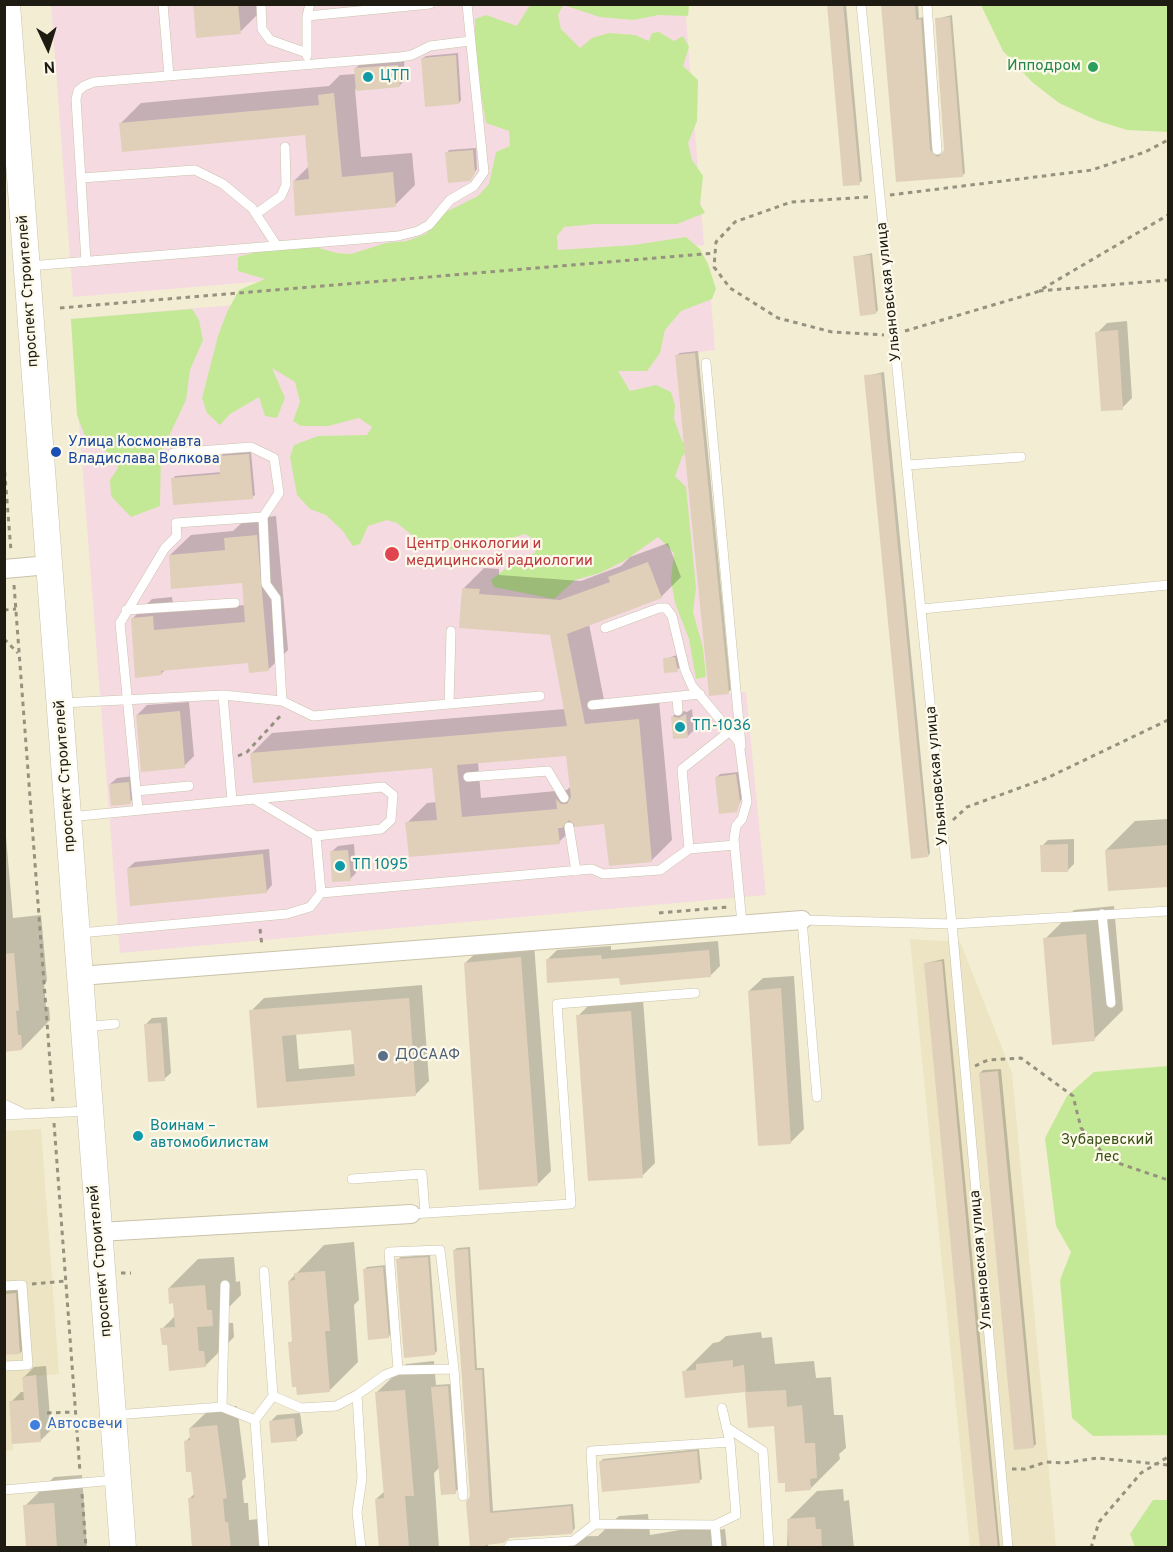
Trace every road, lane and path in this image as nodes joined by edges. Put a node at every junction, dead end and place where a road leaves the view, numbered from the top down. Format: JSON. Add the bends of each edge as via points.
{"nodes":[{"id":1,"x":7,"y":4,"type":"edge"},
{"id":2,"x":163,"y":4,"type":"edge"},
{"id":3,"x":261,"y":4,"type":"edge"},
{"id":4,"x":310,"y":4,"type":"edge"},
{"id":5,"x":430,"y":4,"type":"edge"},
{"id":6,"x":467,"y":4,"type":"edge"},
{"id":7,"x":861,"y":4,"type":"edge"},
{"id":8,"x":927,"y":4,"type":"edge"},
{"id":9,"x":307,"y":16,"type":"junction"},
{"id":10,"x":470,"y":41,"type":"junction"},
{"id":11,"x":307,"y":53,"type":"junction"},
{"id":12,"x":308,"y":65,"type":"junction"},
{"id":13,"x":169,"y":76,"type":"junction"},
{"id":14,"x":1168,"y":140,"type":"edge"},
{"id":15,"x":285,"y":147,"type":"dead end"},
{"id":16,"x":937,"y":150,"type":"dead end"},
{"id":17,"x":81,"y":178,"type":"junction"},
{"id":18,"x":881,"y":196,"type":"junction"},
{"id":19,"x":256,"y":214,"type":"junction"},
{"id":20,"x":1168,"y":215,"type":"edge"},
{"id":21,"x":278,"y":246,"type":"junction"},
{"id":22,"x":715,"y":253,"type":"junction"},
{"id":23,"x":86,"y":262,"type":"junction"},
{"id":24,"x":27,"y":266,"type":"junction"},
{"id":25,"x":1168,"y":280,"type":"edge"},
{"id":26,"x":1037,"y":292,"type":"junction"},
{"id":27,"x":60,"y":308,"type":"dead end"},
{"id":28,"x":895,"y":334,"type":"junction"},
{"id":29,"x":706,"y":363,"type":"dead end"},
{"id":30,"x":173,"y":453,"type":"dead end"},
{"id":31,"x":1021,"y":457,"type":"dead end"},
{"id":32,"x":4,"y":463,"type":"edge"},
{"id":33,"x":908,"y":465,"type":"junction"},
{"id":34,"x":263,"y":517,"type":"junction"},
{"id":35,"x":7,"y":524,"type":"edge"},
{"id":36,"x":49,"y":565,"type":"junction"},
{"id":37,"x":8,"y":568,"type":"edge"},
{"id":38,"x":1168,"y":585,"type":"edge"},
{"id":39,"x":235,"y":603,"type":"dead end"},
{"id":40,"x":16,"y":609,"type":"junction"},
{"id":41,"x":922,"y":609,"type":"junction"},
{"id":42,"x":4,"y":610,"type":"edge"},
{"id":43,"x":126,"y":610,"type":"junction"},
{"id":44,"x":605,"y":628,"type":"dead end"},
{"id":45,"x":451,"y":631,"type":"dead end"},
{"id":46,"x":4,"y":639,"type":"edge"},
{"id":47,"x":19,"y":654,"type":"junction"},
{"id":48,"x":700,"y":694,"type":"junction"},
{"id":49,"x":223,"y":695,"type":"junction"},
{"id":50,"x":540,"y":696,"type":"dead end"},
{"id":51,"x":677,"y":697,"type":"junction"},
{"id":52,"x":127,"y":698,"type":"junction"},
{"id":53,"x":60,"y":703,"type":"junction"},
{"id":54,"x":286,"y":703,"type":"junction"},
{"id":55,"x":449,"y":704,"type":"junction"},
{"id":56,"x":592,"y":705,"type":"dead end"},
{"id":57,"x":678,"y":711,"type":"dead end"},
{"id":58,"x":1168,"y":720,"type":"edge"},
{"id":59,"x":730,"y":731,"type":"junction"},
{"id":60,"x":742,"y":749,"type":"junction"},
{"id":61,"x":229,"y":760,"type":"junction"},
{"id":62,"x":468,"y":777,"type":"dead end"},
{"id":63,"x":189,"y":786,"type":"dead end"},
{"id":64,"x":136,"y":791,"type":"junction"},
{"id":65,"x":564,"y":798,"type":"dead end"},
{"id":66,"x":254,"y":799,"type":"junction"},
{"id":67,"x":232,"y":801,"type":"junction"},
{"id":68,"x":138,"y":810,"type":"junction"},
{"id":69,"x":69,"y":817,"type":"junction"},
{"id":70,"x":569,"y":827,"type":"dead end"},
{"id":71,"x":943,"y":829,"type":"junction"},
{"id":72,"x":316,"y":836,"type":"junction"},
{"id":73,"x":735,"y":845,"type":"junction"},
{"id":74,"x":690,"y":849,"type":"junction"},
{"id":75,"x":576,"y":871,"type":"junction"},
{"id":76,"x":321,"y":892,"type":"junction"},
{"id":77,"x":1168,"y":911,"type":"edge"},
{"id":78,"x":1102,"y":914,"type":"junction"},
{"id":79,"x":802,"y":920,"type":"junction"},
{"id":80,"x":742,"y":924,"type":"junction"},
{"id":81,"x":952,"y":924,"type":"junction"},
{"id":82,"x":77,"y":933,"type":"junction"},
{"id":83,"x":80,"y":976,"type":"junction"},
{"id":84,"x":695,"y":993,"type":"dead end"},
{"id":85,"x":1111,"y":1002,"type":"dead end"},
{"id":86,"x":115,"y":1024,"type":"dead end"},
{"id":87,"x":84,"y":1027,"type":"junction"},
{"id":88,"x":966,"y":1071,"type":"junction"},
{"id":89,"x":817,"y":1096,"type":"dead end"},
{"id":90,"x":4,"y":1104,"type":"edge"},
{"id":91,"x":89,"y":1111,"type":"junction"},
{"id":92,"x":53,"y":1112,"type":"junction"},
{"id":93,"x":23,"y":1113,"type":"junction"},
{"id":94,"x":4,"y":1114,"type":"edge"},
{"id":95,"x":352,"y":1179,"type":"dead end"},
{"id":96,"x":1168,"y":1180,"type":"edge"},
{"id":97,"x":418,"y":1213,"type":"junction"},
{"id":98,"x":99,"y":1232,"type":"junction"},
{"id":99,"x":264,"y":1271,"type":"dead end"},
{"id":100,"x":66,"y":1281,"type":"junction"},
{"id":101,"x":22,"y":1285,"type":"junction"},
{"id":102,"x":225,"y":1285,"type":"dead end"},
{"id":103,"x":4,"y":1286,"type":"edge"},
{"id":104,"x":4,"y":1366,"type":"edge"},
{"id":105,"x":454,"y":1369,"type":"junction"},
{"id":106,"x":398,"y":1370,"type":"junction"},
{"id":107,"x":357,"y":1395,"type":"junction"},
{"id":108,"x":273,"y":1396,"type":"junction"},
{"id":109,"x":222,"y":1407,"type":"junction"},
{"id":110,"x":722,"y":1408,"type":"dead end"},
{"id":111,"x":75,"y":1412,"type":"junction"},
{"id":112,"x":47,"y":1413,"type":"dead end"},
{"id":113,"x":114,"y":1415,"type":"junction"},
{"id":114,"x":255,"y":1419,"type":"junction"},
{"id":115,"x":726,"y":1427,"type":"junction"},
{"id":116,"x":730,"y":1442,"type":"junction"},
{"id":117,"x":1168,"y":1456,"type":"edge"},
{"id":118,"x":1156,"y":1464,"type":"junction"},
{"id":119,"x":1168,"y":1465,"type":"edge"},
{"id":120,"x":1001,"y":1469,"type":"junction"},
{"id":121,"x":117,"y":1480,"type":"junction"},
{"id":122,"x":81,"y":1483,"type":"junction"},
{"id":123,"x":4,"y":1490,"type":"edge"},
{"id":124,"x":463,"y":1496,"type":"dead end"},
{"id":125,"x":595,"y":1524,"type":"junction"},
{"id":126,"x":715,"y":1525,"type":"junction"},
{"id":127,"x":86,"y":1548,"type":"edge"},
{"id":128,"x":123,"y":1548,"type":"edge"},
{"id":129,"x":264,"y":1548,"type":"edge"},
{"id":130,"x":361,"y":1548,"type":"edge"},
{"id":131,"x":508,"y":1548,"type":"edge"},
{"id":132,"x":717,"y":1548,"type":"edge"},
{"id":133,"x":769,"y":1548,"type":"edge"},
{"id":134,"x":1008,"y":1548,"type":"edge"},
{"id":135,"x":1091,"y":1548,"type":"edge"}],
"edges":[{"from":1,"to":24,"type":"main road","name":"проспект Строителей"},
{"from":2,"to":13,"type":"lane"},
{"from":3,"to":11,"type":"lane","via":[[262,29],[270,40]]},
{"from":4,"to":9,"type":"lane"},
{"from":5,"to":9,"type":"lane"},
{"from":6,"to":10,"type":"lane"},
{"from":7,"to":18,"type":"lane","name":"Ульяновская улица"},
{"from":8,"to":16,"type":"lane"},
{"from":9,"to":11,"type":"lane"},
{"from":10,"to":12,"type":"lane","via":[[430,46],[400,57]]},
{"from":10,"to":21,"type":"lane","via":[[485,163],[479,181],[450,200],[429,225],[418,231]]},
{"from":11,"to":12,"type":"lane"},
{"from":12,"to":13,"type":"lane"},
{"from":13,"to":17,"type":"lane","via":[[94,82],[78,91]]},
{"from":14,"to":18,"type":"path","via":[[1092,170]]},
{"from":15,"to":19,"type":"lane","via":[[286,185],[281,195]]},
{"from":17,"to":19,"type":"lane","via":[[195,170],[223,184]]},
{"from":17,"to":23,"type":"lane"},
{"from":18,"to":22,"type":"path","via":[[791,202],[735,222],[716,242]]},
{"from":18,"to":28,"type":"lane","name":"Ульяновская улица"},
{"from":19,"to":21,"type":"lane"},
{"from":20,"to":26,"type":"path"},
{"from":21,"to":23,"type":"lane"},
{"from":22,"to":27,"type":"path"},
{"from":22,"to":28,"type":"path","via":[[714,267],[730,288],[778,318],[832,332]]},
{"from":23,"to":24,"type":"lane"},
{"from":24,"to":36,"type":"main road","name":"проспект Строителей"},
{"from":25,"to":26,"type":"path"},
{"from":26,"to":28,"type":"path"},
{"from":28,"to":33,"type":"lane","name":"Ульяновская улица"},
{"from":29,"to":60,"type":"lane"},
{"from":30,"to":34,"type":"lane","via":[[251,447],[274,458],[279,493]]},
{"from":31,"to":33,"type":"lane"},
{"from":32,"to":35,"type":"path"},
{"from":33,"to":41,"type":"lane","name":"Ульяновская улица"},
{"from":34,"to":43,"type":"lane","via":[[176,523],[177,536],[165,548]]},
{"from":34,"to":54,"type":"lane","via":[[266,585],[276,598]]},
{"from":35,"to":37,"type":"path"},
{"from":36,"to":37,"type":"street"},
{"from":36,"to":53,"type":"main road","name":"проспект Строителей"},
{"from":37,"to":40,"type":"path"},
{"from":38,"to":41,"type":"lane"},
{"from":39,"to":43,"type":"lane"},
{"from":40,"to":42,"type":"path"},
{"from":40,"to":47,"type":"path"},
{"from":41,"to":71,"type":"lane","name":"Ульяновская улица"},
{"from":43,"to":52,"type":"lane","via":[[120,623]]},
{"from":44,"to":48,"type":"lane","via":[[666,608],[672,616],[685,670]]},
{"from":45,"to":55,"type":"lane"},
{"from":46,"to":47,"type":"path"},
{"from":47,"to":92,"type":"path"},
{"from":48,"to":51,"type":"lane"},
{"from":48,"to":59,"type":"lane"},
{"from":49,"to":52,"type":"lane"},
{"from":49,"to":54,"type":"lane"},
{"from":49,"to":61,"type":"lane"},
{"from":50,"to":55,"type":"lane"},
{"from":51,"to":56,"type":"lane"},
{"from":51,"to":57,"type":"lane"},
{"from":52,"to":53,"type":"lane"},
{"from":52,"to":64,"type":"lane"},
{"from":53,"to":69,"type":"main road","name":"проспект Строителей"},
{"from":54,"to":55,"type":"lane","via":[[313,716]]},
{"from":54,"to":61,"type":"path","via":[[247,752]]},
{"from":58,"to":71,"type":"path","via":[[1047,778],[967,807]]},
{"from":59,"to":60,"type":"lane"},
{"from":59,"to":74,"type":"lane","via":[[682,769]]},
{"from":60,"to":73,"type":"lane","via":[[747,802],[736,826]]},
{"from":61,"to":67,"type":"lane"},
{"from":62,"to":65,"type":"lane","via":[[548,771]]},
{"from":63,"to":64,"type":"lane"},
{"from":64,"to":68,"type":"lane"},
{"from":66,"to":67,"type":"lane"},
{"from":66,"to":72,"type":"lane"},
{"from":66,"to":72,"type":"lane","via":[[383,787],[393,795],[391,820],[381,829]]},
{"from":67,"to":68,"type":"lane"},
{"from":68,"to":69,"type":"lane"},
{"from":69,"to":82,"type":"main road","name":"проспект Строителей"},
{"from":70,"to":75,"type":"lane"},
{"from":71,"to":81,"type":"lane","name":"Ульяновская улица"},
{"from":72,"to":76,"type":"lane"},
{"from":73,"to":74,"type":"lane"},
{"from":73,"to":80,"type":"lane"},
{"from":74,"to":75,"type":"lane","via":[[660,870],[603,874],[592,869]]},
{"from":75,"to":76,"type":"lane"},
{"from":76,"to":82,"type":"lane","via":[[310,907],[287,914]]},
{"from":77,"to":78,"type":"lane"},
{"from":78,"to":81,"type":"lane"},
{"from":78,"to":85,"type":"lane"},
{"from":79,"to":80,"type":"street"},
{"from":79,"to":81,"type":"lane"},
{"from":79,"to":89,"type":"lane"},
{"from":80,"to":83,"type":"street"},
{"from":81,"to":88,"type":"lane","name":"Ульяновская улица"},
{"from":82,"to":83,"type":"main road","name":"проспект Строителей"},
{"from":83,"to":87,"type":"main road","name":"проспект Строителей"},
{"from":84,"to":97,"type":"lane","via":[[557,1004],[571,1204]]},
{"from":86,"to":87,"type":"lane"},
{"from":87,"to":91,"type":"main road","name":"проспект Строителей"},
{"from":88,"to":96,"type":"path","via":[[988,1060],[1021,1058],[1073,1096],[1081,1128],[1109,1160]]},
{"from":88,"to":120,"type":"lane","name":"Ульяновская улица"},
{"from":90,"to":93,"type":"lane"},
{"from":91,"to":92,"type":"lane"},
{"from":91,"to":98,"type":"main road","name":"проспект Строителей"},
{"from":92,"to":93,"type":"lane"},
{"from":92,"to":100,"type":"path"},
{"from":93,"to":94,"type":"lane"},
{"from":95,"to":97,"type":"lane","via":[[423,1174]]},
{"from":97,"to":98,"type":"street"},
{"from":98,"to":113,"type":"main road","name":"проспект Строителей"},
{"from":99,"to":108,"type":"lane"},
{"from":100,"to":101,"type":"path"},
{"from":100,"to":111,"type":"path"},
{"from":101,"to":103,"type":"lane"},
{"from":101,"to":104,"type":"lane","via":[[28,1365]]},
{"from":102,"to":109,"type":"lane"},
{"from":105,"to":106,"type":"lane"},
{"from":105,"to":106,"type":"lane","via":[[440,1250],[389,1252]]},
{"from":105,"to":124,"type":"lane"},
{"from":106,"to":107,"type":"lane"},
{"from":107,"to":108,"type":"lane","via":[[336,1406],[301,1408]]},
{"from":107,"to":130,"type":"lane","via":[[362,1478],[357,1512]]},
{"from":108,"to":114,"type":"lane"},
{"from":109,"to":113,"type":"lane"},
{"from":109,"to":114,"type":"lane"},
{"from":110,"to":115,"type":"lane"},
{"from":111,"to":112,"type":"path"},
{"from":111,"to":122,"type":"path"},
{"from":113,"to":121,"type":"main road","name":"проспект Строителей"},
{"from":114,"to":129,"type":"lane"},
{"from":115,"to":116,"type":"lane"},
{"from":115,"to":133,"type":"lane","via":[[762,1451]]},
{"from":116,"to":125,"type":"lane","via":[[591,1451]]},
{"from":116,"to":126,"type":"lane","via":[[736,1515]]},
{"from":117,"to":118,"type":"path"},
{"from":118,"to":119,"type":"path"},
{"from":118,"to":120,"type":"path","via":[[1097,1458]]},
{"from":118,"to":135,"type":"path","via":[[1141,1473],[1099,1522]]},
{"from":120,"to":134,"type":"lane","name":"Ульяновская улица"},
{"from":121,"to":122,"type":"lane"},
{"from":121,"to":128,"type":"main road","name":"проспект Строителей"},
{"from":122,"to":123,"type":"lane"},
{"from":122,"to":127,"type":"path"},
{"from":125,"to":126,"type":"lane"},
{"from":125,"to":131,"type":"lane","via":[[573,1541]]},
{"from":126,"to":132,"type":"lane"}]}
